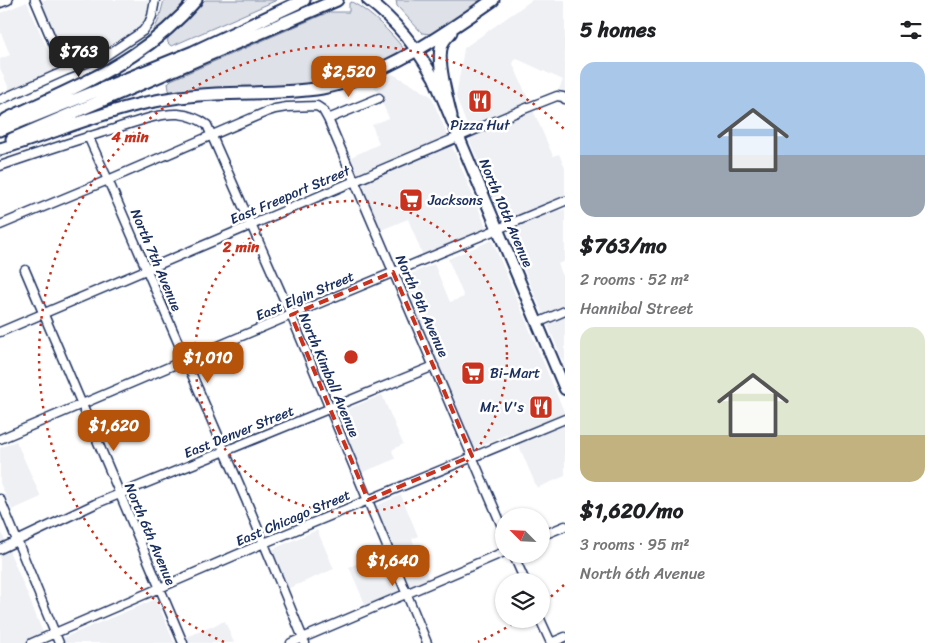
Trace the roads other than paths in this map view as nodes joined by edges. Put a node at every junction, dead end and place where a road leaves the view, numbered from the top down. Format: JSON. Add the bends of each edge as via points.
{"nodes":[{"id":1,"x":8,"y":0,"type":"edge"},
{"id":2,"x":34,"y":0,"type":"edge"},
{"id":3,"x":154,"y":0,"type":"edge"},
{"id":4,"x":196,"y":0,"type":"edge"},
{"id":5,"x":304,"y":0,"type":"edge"},
{"id":6,"x":336,"y":0,"type":"edge"},
{"id":7,"x":368,"y":0,"type":"edge"},
{"id":8,"x":493,"y":0,"type":"edge"},
{"id":9,"x":0,"y":3,"type":"edge"},
{"id":10,"x":460,"y":23,"type":"junction"},
{"id":11,"x":417,"y":50,"type":"junction"},
{"id":12,"x":65,"y":71,"type":"junction"},
{"id":13,"x":379,"y":98,"type":"dead end"},
{"id":14,"x":564,"y":98,"type":"edge"},
{"id":15,"x":0,"y":100,"type":"edge"},
{"id":16,"x":450,"y":116,"type":"junction"},
{"id":17,"x":328,"y":119,"type":"junction"},
{"id":18,"x":0,"y":124,"type":"edge"},
{"id":19,"x":0,"y":130,"type":"edge"},
{"id":20,"x":88,"y":136,"type":"junction"},
{"id":21,"x":212,"y":136,"type":"junction"},
{"id":22,"x":459,"y":137,"type":"junction"},
{"id":23,"x":0,"y":144,"type":"edge"},
{"id":24,"x":0,"y":149,"type":"edge"},
{"id":25,"x":0,"y":166,"type":"edge"},
{"id":26,"x":108,"y":180,"type":"junction"},
{"id":27,"x":354,"y":182,"type":"junction"},
{"id":28,"x":565,"y":201,"type":"edge"},
{"id":29,"x":0,"y":225,"type":"edge"},
{"id":30,"x":251,"y":226,"type":"junction"},
{"id":31,"x":498,"y":229,"type":"junction"},
{"id":32,"x":25,"y":270,"type":"dead end"},
{"id":33,"x":146,"y":270,"type":"junction"},
{"id":34,"x":393,"y":272,"type":"junction"},
{"id":35,"x":565,"y":311,"type":"edge"},
{"id":36,"x":43,"y":314,"type":"junction"},
{"id":37,"x":291,"y":315,"type":"junction"},
{"id":38,"x":537,"y":323,"type":"junction"},
{"id":39,"x":0,"y":332,"type":"edge"},
{"id":40,"x":186,"y":360,"type":"junction"},
{"id":41,"x":434,"y":366,"type":"junction"},
{"id":42,"x":565,"y":389,"type":"edge"},
{"id":43,"x":81,"y":404,"type":"junction"},
{"id":44,"x":330,"y":409,"type":"junction"},
{"id":45,"x":565,"y":419,"type":"edge"},
{"id":46,"x":0,"y":439,"type":"edge"},
{"id":47,"x":224,"y":451,"type":"junction"},
{"id":48,"x":472,"y":456,"type":"junction"},
{"id":49,"x":120,"y":494,"type":"junction"},
{"id":50,"x":0,"y":499,"type":"edge"},
{"id":51,"x":368,"y":500,"type":"junction"},
{"id":52,"x":495,"y":510,"type":"edge"},
{"id":53,"x":565,"y":526,"type":"edge"},
{"id":54,"x":550,"y":532,"type":"edge"},
{"id":55,"x":17,"y":540,"type":"junction"},
{"id":56,"x":264,"y":543,"type":"junction"},
{"id":57,"x":0,"y":548,"type":"edge"},
{"id":58,"x":495,"y":556,"type":"edge"},
{"id":59,"x":159,"y":588,"type":"junction"},
{"id":60,"x":407,"y":594,"type":"junction"},
{"id":61,"x":544,"y":628,"type":"edge"},
{"id":62,"x":55,"y":632,"type":"junction"},
{"id":63,"x":565,"y":637,"type":"edge"},
{"id":64,"x":304,"y":640,"type":"edge"},
{"id":65,"x":32,"y":643,"type":"edge"},
{"id":66,"x":59,"y":643,"type":"edge"},
{"id":67,"x":183,"y":643,"type":"edge"},
{"id":68,"x":290,"y":643,"type":"edge"},
{"id":69,"x":427,"y":643,"type":"edge"},
{"id":70,"x":551,"y":643,"type":"edge"}],
"edges":[{"from":1,"to":9,"type":"street"},
{"from":2,"to":12,"type":"street"},
{"from":3,"to":12,"type":"street","via":[[152,16],[143,31],[107,55]]},
{"from":4,"to":18,"type":"highway","via":[[158,37],[127,59]]},
{"from":5,"to":19,"type":"highway","via":[[192,52]]},
{"from":6,"to":23,"type":"highway"},
{"from":7,"to":11,"type":"main road","name":"North 10th Avenue"},
{"from":8,"to":10,"type":"highway"},
{"from":10,"to":11,"type":"highway"},
{"from":10,"to":16,"type":"highway","via":[[444,41],[440,52]]},
{"from":11,"to":16,"type":"main road","name":"North 10th Avenue","via":[[434,78]]},
{"from":11,"to":24,"type":"highway","via":[[374,72],[322,88],[187,96],[144,103]]},
{"from":12,"to":15,"type":"street"},
{"from":13,"to":17,"type":"street"},
{"from":14,"to":22,"type":"street","name":"East Freeport Street","via":[[557,96]]},
{"from":16,"to":22,"type":"main road","name":"North 10th Avenue"},
{"from":17,"to":21,"type":"street","via":[[317,106],[286,107],[266,112]]},
{"from":17,"to":27,"type":"street","name":"North 9th Avenue"},
{"from":20,"to":21,"type":"street","name":"North Kimball Avenue","via":[[177,114],[202,121]]},
{"from":20,"to":25,"type":"street"},
{"from":20,"to":26,"type":"street","name":"North 7th Avenue"},
{"from":21,"to":26,"type":"street"},
{"from":21,"to":30,"type":"street","name":"North Kimball Avenue"},
{"from":22,"to":27,"type":"street","name":"East Freeport Street"},
{"from":22,"to":31,"type":"main road","name":"North 10th Avenue"},
{"from":26,"to":29,"type":"street"},
{"from":26,"to":33,"type":"street","name":"North 7th Avenue"},
{"from":27,"to":30,"type":"street","name":"East Freeport Street"},
{"from":27,"to":34,"type":"street","name":"North 9th Avenue"},
{"from":28,"to":31,"type":"street","name":"East Elgin Street"},
{"from":30,"to":33,"type":"street","name":"East Freeport Street"},
{"from":30,"to":37,"type":"street","name":"North Kimball Avenue"},
{"from":31,"to":34,"type":"street","name":"East Elgin Street"},
{"from":31,"to":38,"type":"main road","name":"North 10th Avenue"},
{"from":32,"to":36,"type":"street","name":"North 6th Avenue"},
{"from":33,"to":36,"type":"street","name":"East Freeport Street"},
{"from":33,"to":40,"type":"street","name":"North 7th Avenue"},
{"from":34,"to":37,"type":"street","name":"East Elgin Street"},
{"from":34,"to":41,"type":"street","name":"North 9th Avenue"},
{"from":35,"to":38,"type":"street"},
{"from":36,"to":39,"type":"street","name":"East Freeport Street"},
{"from":36,"to":43,"type":"street","name":"North 6th Avenue"},
{"from":37,"to":40,"type":"street","name":"East Elgin Street"},
{"from":37,"to":44,"type":"street","name":"North Kimball Avenue"},
{"from":38,"to":42,"type":"main road","name":"North 10th Avenue"},
{"from":40,"to":43,"type":"street","name":"East Elgin Street"},
{"from":40,"to":47,"type":"street","name":"North 7th Avenue"},
{"from":41,"to":44,"type":"street","name":"East Denver Street"},
{"from":41,"to":48,"type":"street","name":"North 9th Avenue"},
{"from":43,"to":46,"type":"street","name":"East Elgin Street"},
{"from":43,"to":49,"type":"street","name":"North 6th Avenue"},
{"from":44,"to":47,"type":"street","name":"East Denver Street"},
{"from":44,"to":51,"type":"street","name":"North Kimball Avenue"},
{"from":45,"to":48,"type":"street","name":"East Chicago Street"},
{"from":47,"to":49,"type":"street","name":"East Denver Street"},
{"from":47,"to":56,"type":"street","name":"North 7th Avenue"},
{"from":48,"to":51,"type":"street","name":"East Chicago Street"},
{"from":48,"to":52,"type":"street","name":"North 9th Avenue"},
{"from":49,"to":55,"type":"street","name":"East Denver Street"},
{"from":49,"to":59,"type":"street","name":"North 6th Avenue"},
{"from":50,"to":55,"type":"street"},
{"from":51,"to":56,"type":"street","name":"East Chicago Street"},
{"from":51,"to":60,"type":"street","name":"North Kimball Avenue"},
{"from":53,"to":54,"type":"street"},
{"from":55,"to":57,"type":"street","name":"East Denver Street"},
{"from":55,"to":62,"type":"street"},
{"from":56,"to":59,"type":"street","name":"East Chicago Street"},
{"from":56,"to":64,"type":"street","name":"North 7th Avenue"},
{"from":58,"to":60,"type":"street"},
{"from":59,"to":62,"type":"street","name":"East Chicago Street"},
{"from":59,"to":67,"type":"street","name":"North 6th Avenue"},
{"from":60,"to":64,"type":"street"},
{"from":60,"to":69,"type":"street","name":"North Kimball Avenue"},
{"from":61,"to":70,"type":"street"},
{"from":62,"to":65,"type":"street","name":"East Chicago Street"},
{"from":62,"to":66,"type":"street"},
{"from":63,"to":70,"type":"street"},
{"from":64,"to":68,"type":"street"}]}
